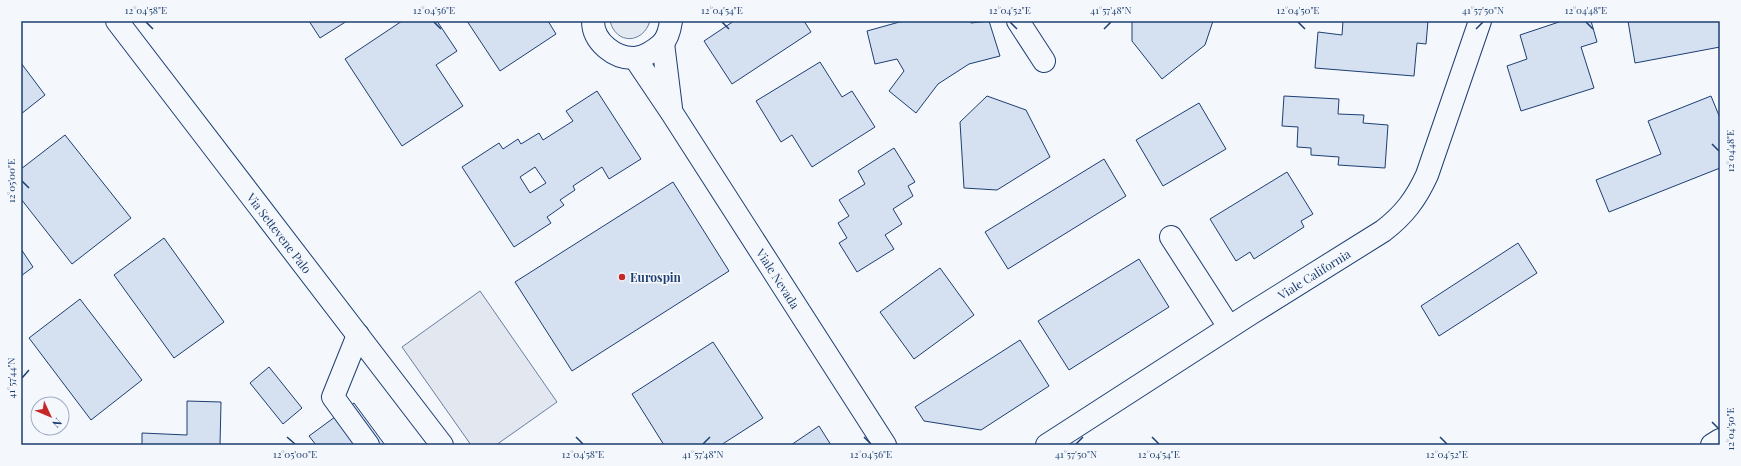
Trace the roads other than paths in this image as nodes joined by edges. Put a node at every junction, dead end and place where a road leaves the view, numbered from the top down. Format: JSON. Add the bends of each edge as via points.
{"nodes":[{"id":1,"x":117,"y":21,"type":"edge"},
{"id":2,"x":593,"y":21,"type":"edge"},
{"id":3,"x":671,"y":21,"type":"edge"},
{"id":4,"x":1018,"y":21,"type":"edge"},
{"id":5,"x":1480,"y":21,"type":"edge"},
{"id":6,"x":663,"y":43,"type":"junction"},
{"id":7,"x":635,"y":58,"type":"junction"},
{"id":8,"x":1044,"y":62,"type":"dead end"},
{"id":9,"x":672,"y":113,"type":"junction"},
{"id":10,"x":1171,"y":237,"type":"dead end"},
{"id":11,"x":1229,"y":328,"type":"junction"},
{"id":12,"x":358,"y":335,"type":"junction"},
{"id":13,"x":1720,"y":440,"type":"edge"},
{"id":14,"x":368,"y":445,"type":"edge"},
{"id":15,"x":442,"y":445,"type":"edge"},
{"id":16,"x":885,"y":445,"type":"edge"},
{"id":17,"x":1047,"y":445,"type":"edge"},
{"id":18,"x":1712,"y":445,"type":"edge"}],
"edges":[{"from":1,"to":12,"type":"street","name":"Via Settevene Palo"},
{"from":2,"to":7,"type":"street","via":[[597,37],[606,48],[617,55]]},
{"from":3,"to":6,"type":"street"},
{"from":4,"to":8,"type":"street"},
{"from":5,"to":11,"type":"street","name":"Viale California","via":[[1427,175],[1408,210],[1383,231]]},
{"from":6,"to":7,"type":"street","via":[[648,54]]},
{"from":6,"to":9,"type":"street","name":"Viale Nevada"},
{"from":7,"to":9,"type":"street","name":"Viale Nevada"},
{"from":9,"to":16,"type":"street","name":"Viale Nevada"},
{"from":10,"to":11,"type":"street"},
{"from":11,"to":17,"type":"street","name":"Viale California"},
{"from":12,"to":14,"type":"street","via":[[333,397]]},
{"from":12,"to":15,"type":"street","name":"Via Settevene Palo"},
{"from":13,"to":18,"type":"street"}]}
